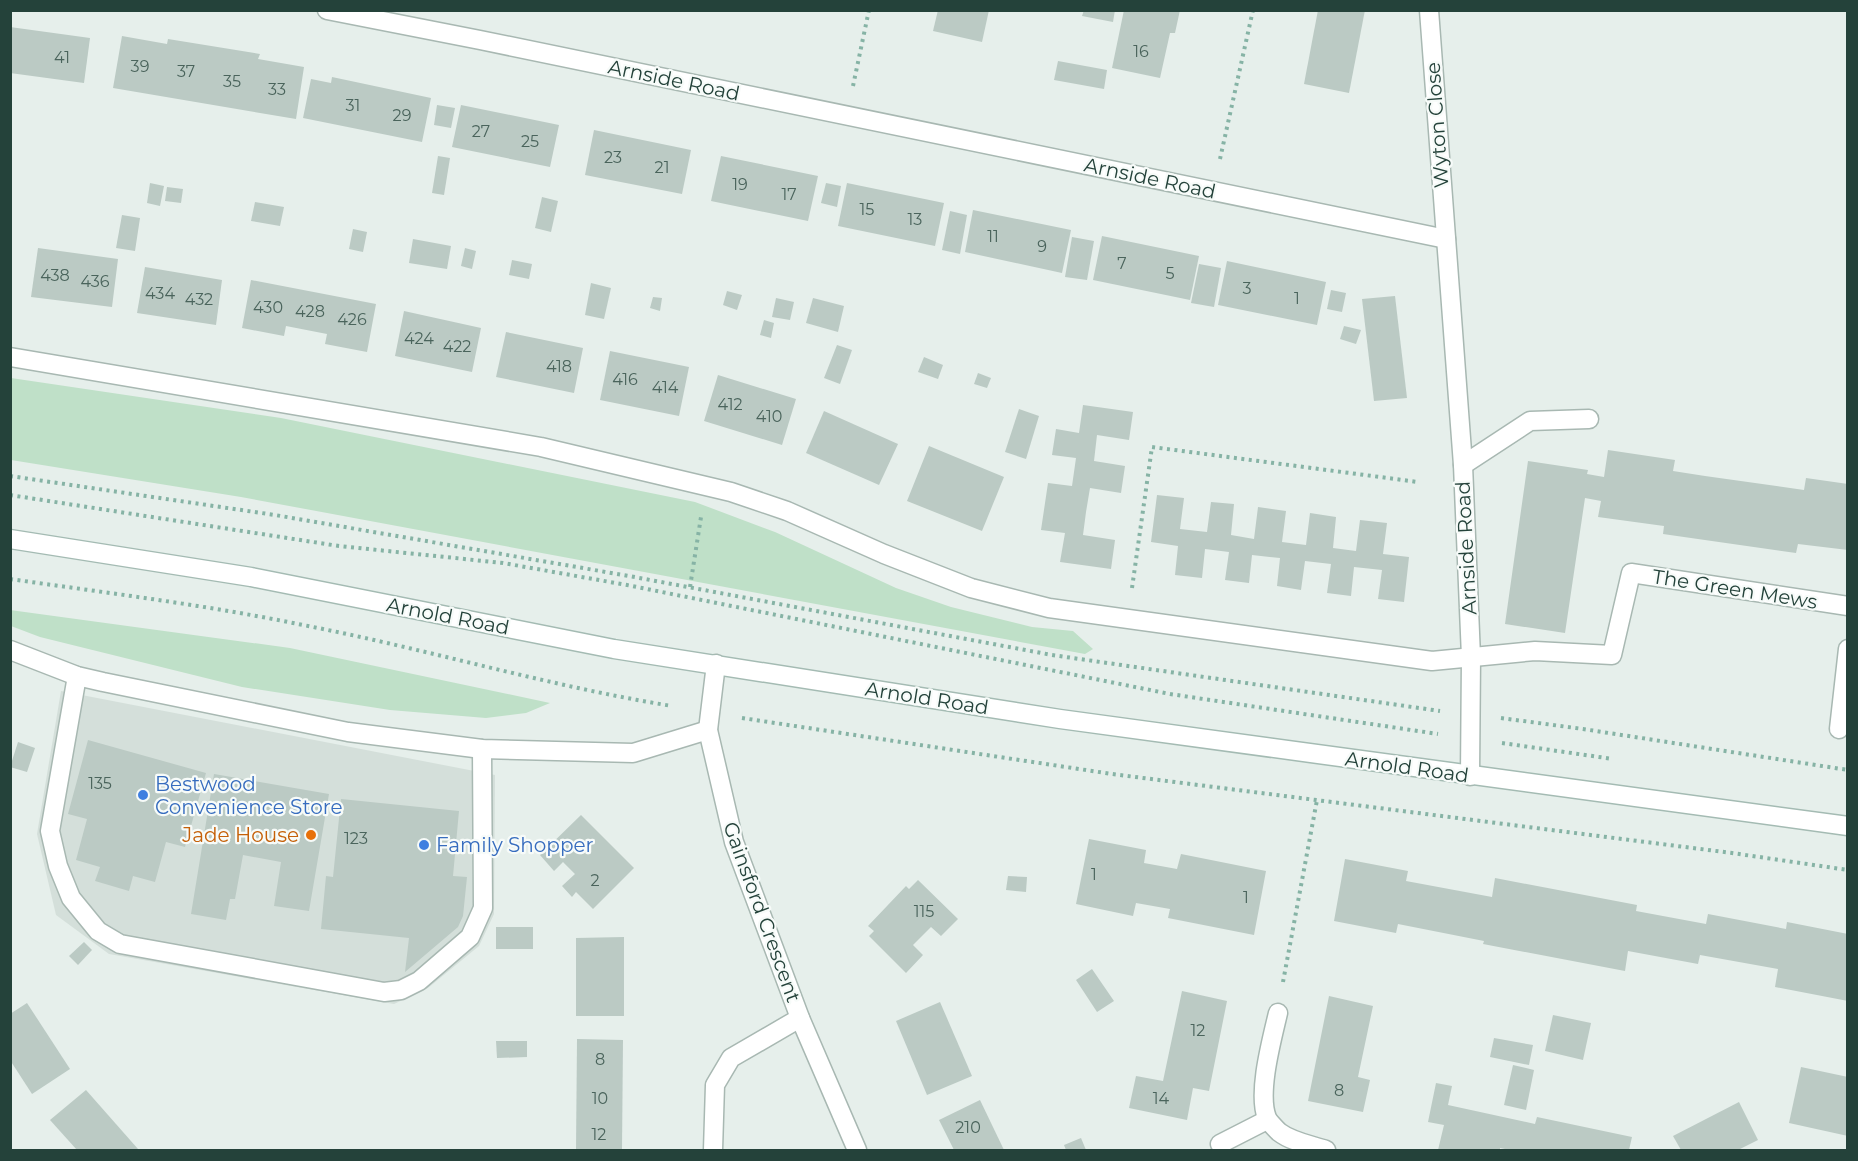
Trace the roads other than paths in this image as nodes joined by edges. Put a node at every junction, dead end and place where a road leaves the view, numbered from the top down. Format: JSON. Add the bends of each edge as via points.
{"nodes":[{"id":1,"x":327,"y":10,"type":"edge"},
{"id":2,"x":1429,"y":10,"type":"edge"},
{"id":3,"x":1446,"y":239,"type":"junction"},
{"id":4,"x":10,"y":357,"type":"edge"},
{"id":5,"x":1589,"y":419,"type":"dead end"},
{"id":6,"x":1463,"y":465,"type":"junction"},
{"id":7,"x":10,"y":538,"type":"edge"},
{"id":8,"x":1848,"y":606,"type":"edge"},
{"id":9,"x":1848,"y":649,"type":"edge"},
{"id":10,"x":10,"y":650,"type":"edge"},
{"id":11,"x":1471,"y":657,"type":"junction"},
{"id":12,"x":716,"y":664,"type":"junction"},
{"id":13,"x":77,"y":676,"type":"junction"},
{"id":14,"x":709,"y":721,"type":"junction"},
{"id":15,"x":1839,"y":729,"type":"dead end"},
{"id":16,"x":482,"y":749,"type":"junction"},
{"id":17,"x":1470,"y":776,"type":"junction"},
{"id":18,"x":1848,"y":826,"type":"edge"},
{"id":19,"x":1278,"y":1013,"type":"road end"},
{"id":20,"x":800,"y":1018,"type":"junction"},
{"id":21,"x":1267,"y":1120,"type":"junction"},
{"id":22,"x":1220,"y":1144,"type":"dead end"},
{"id":23,"x":713,"y":1150,"type":"edge"},
{"id":24,"x":857,"y":1150,"type":"edge"},
{"id":25,"x":1326,"y":1150,"type":"edge"}],
"edges":[{"from":1,"to":3,"type":"street","name":"Arnside Road"},
{"from":2,"to":3,"type":"street","name":"Wyton Close"},
{"from":3,"to":6,"type":"street","name":"Arnside Road"},
{"from":4,"to":11,"type":"street","via":[[541,447],[731,492],[971,588],[1049,608],[1431,661]]},
{"from":5,"to":6,"type":"street","via":[[1530,422]]},
{"from":6,"to":11,"type":"street","name":"Arnside Road"},
{"from":7,"to":12,"type":"street","name":"Arnold Road","via":[[251,577],[614,649]]},
{"from":8,"to":11,"type":"street","name":"The Green Mews","via":[[1631,573],[1612,655],[1535,651]]},
{"from":9,"to":15,"type":"street"},
{"from":10,"to":13,"type":"street"},
{"from":11,"to":17,"type":"street","name":"Arnside Road"},
{"from":12,"to":14,"type":"street","name":"Gainsford Crescent"},
{"from":12,"to":17,"type":"street","name":"Arnold Road","via":[[1060,719]]},
{"from":13,"to":16,"type":"street","via":[[348,732]]},
{"from":13,"to":16,"type":"street","via":[[50,831],[71,898],[98,931],[120,944],[242,967],[384,992],[401,990],[419,981],[470,937],[483,908]]},
{"from":14,"to":16,"type":"street","via":[[633,753]]},
{"from":14,"to":20,"type":"street","name":"Gainsford Crescent","via":[[734,842]]},
{"from":17,"to":18,"type":"street","name":"Arnold Road"},
{"from":19,"to":21,"type":"street","via":[[1263,1090]]},
{"from":20,"to":23,"type":"street","via":[[731,1058],[715,1085]]},
{"from":20,"to":24,"type":"street","name":"Gainsford Crescent"},
{"from":21,"to":22,"type":"street"},
{"from":21,"to":25,"type":"street","via":[[1294,1140]]}]}
